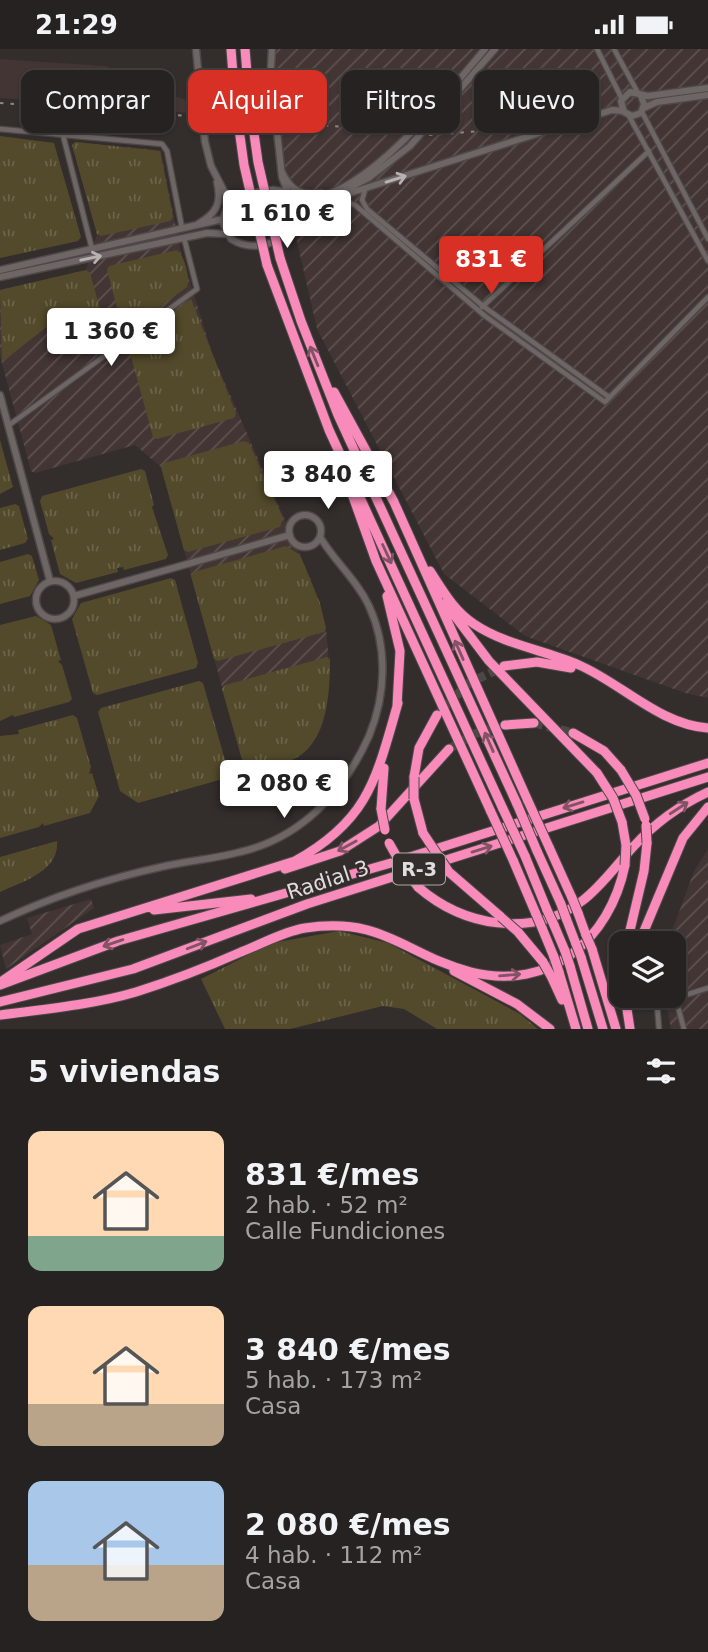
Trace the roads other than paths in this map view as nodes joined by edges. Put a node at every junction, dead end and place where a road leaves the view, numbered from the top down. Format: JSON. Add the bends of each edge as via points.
{"nodes":[{"id":1,"x":196,"y":49,"type":"edge"},
{"id":2,"x":231,"y":49,"type":"edge"},
{"id":3,"x":245,"y":49,"type":"edge"},
{"id":4,"x":272,"y":49,"type":"edge"},
{"id":5,"x":485,"y":49,"type":"edge"},
{"id":6,"x":495,"y":49,"type":"edge"},
{"id":7,"x":597,"y":49,"type":"edge"},
{"id":8,"x":614,"y":49,"type":"edge"},
{"id":9,"x":708,"y":88,"type":"edge"},
{"id":10,"x":639,"y":95,"type":"junction"},
{"id":11,"x":708,"y":95,"type":"edge"},
{"id":12,"x":622,"y":99,"type":"junction"},
{"id":13,"x":643,"y":110,"type":"junction"},
{"id":14,"x":626,"y":113,"type":"junction"},
{"id":15,"x":0,"y":129,"type":"edge"},
{"id":16,"x":63,"y":135,"type":"junction"},
{"id":17,"x":649,"y":151,"type":"junction"},
{"id":18,"x":653,"y":158,"type":"junction"},
{"id":19,"x":640,"y":163,"type":"junction"},
{"id":20,"x":281,"y":170,"type":"junction"},
{"id":21,"x":216,"y":177,"type":"junction"},
{"id":22,"x":365,"y":190,"type":"junction"},
{"id":23,"x":290,"y":195,"type":"junction"},
{"id":24,"x":333,"y":196,"type":"junction"},
{"id":25,"x":227,"y":207,"type":"junction"},
{"id":26,"x":223,"y":219,"type":"junction"},
{"id":27,"x":299,"y":219,"type":"junction"},
{"id":28,"x":192,"y":227,"type":"junction"},
{"id":29,"x":182,"y":229,"type":"junction"},
{"id":30,"x":226,"y":234,"type":"junction"},
{"id":31,"x":184,"y":238,"type":"junction"},
{"id":32,"x":708,"y":239,"type":"edge"},
{"id":33,"x":92,"y":249,"type":"junction"},
{"id":34,"x":708,"y":261,"type":"edge"},
{"id":35,"x":0,"y":270,"type":"edge"},
{"id":36,"x":0,"y":278,"type":"edge"},
{"id":37,"x":708,"y":297,"type":"edge"},
{"id":38,"x":481,"y":308,"type":"junction"},
{"id":39,"x":325,"y":380,"type":"junction"},
{"id":40,"x":0,"y":395,"type":"edge"},
{"id":41,"x":9,"y":425,"type":"junction"},
{"id":42,"x":341,"y":455,"type":"junction"},
{"id":43,"x":404,"y":523,"type":"junction"},
{"id":44,"x":290,"y":535,"type":"junction"},
{"id":45,"x":320,"y":537,"type":"junction"},
{"id":46,"x":315,"y":544,"type":"junction"},
{"id":47,"x":328,"y":550,"type":"junction"},
{"id":48,"x":376,"y":561,"type":"junction"},
{"id":49,"x":427,"y":568,"type":"junction"},
{"id":50,"x":50,"y":581,"type":"junction"},
{"id":51,"x":74,"y":596,"type":"junction"},
{"id":52,"x":504,"y":666,"type":"tunnel mouth"},
{"id":53,"x":609,"y":681,"type":"junction"},
{"id":54,"x":398,"y":703,"type":"junction"},
{"id":55,"x":437,"y":715,"type":"tunnel mouth"},
{"id":56,"x":534,"y":723,"type":"tunnel mouth"},
{"id":57,"x":505,"y":725,"type":"tunnel mouth"},
{"id":58,"x":708,"y":728,"type":"edge"},
{"id":59,"x":573,"y":733,"type":"tunnel mouth"},
{"id":60,"x":449,"y":749,"type":"tunnel mouth"},
{"id":61,"x":708,"y":763,"type":"edge"},
{"id":62,"x":708,"y":777,"type":"edge"},
{"id":63,"x":708,"y":792,"type":"edge"},
{"id":64,"x":708,"y":807,"type":"edge"},
{"id":65,"x":244,"y":879,"type":"junction"},
{"id":66,"x":277,"y":896,"type":"junction"},
{"id":67,"x":128,"y":913,"type":"junction"},
{"id":68,"x":0,"y":921,"type":"edge"},
{"id":69,"x":630,"y":931,"type":"edge"},
{"id":70,"x":644,"y":931,"type":"edge"},
{"id":71,"x":401,"y":940,"type":"junction"},
{"id":72,"x":555,"y":974,"type":"junction"},
{"id":73,"x":0,"y":984,"type":"edge"},
{"id":74,"x":708,"y":988,"type":"edge"},
{"id":75,"x":686,"y":993,"type":"edge"},
{"id":76,"x":0,"y":1002,"type":"edge"},
{"id":77,"x":629,"y":1008,"type":"edge"},
{"id":78,"x":657,"y":1008,"type":"edge"},
{"id":79,"x":678,"y":1008,"type":"edge"},
{"id":80,"x":0,"y":1015,"type":"edge"},
{"id":81,"x":550,"y":1029,"type":"edge"},
{"id":82,"x":574,"y":1029,"type":"edge"},
{"id":83,"x":588,"y":1029,"type":"edge"},
{"id":84,"x":603,"y":1029,"type":"edge"},
{"id":85,"x":616,"y":1029,"type":"edge"},
{"id":86,"x":631,"y":1029,"type":"edge"},
{"id":87,"x":659,"y":1029,"type":"edge"},
{"id":88,"x":684,"y":1029,"type":"edge"}],
"edges":[{"from":1,"to":21,"type":"street","bridge":true,"via":[[205,142]]},
{"from":2,"to":42,"type":"highway","bridge":true,"via":[[244,165],[267,265]]},
{"from":39,"to":3,"type":"highway","one_way":true,"bridge":true,"via":[[280,258],[258,162]]},
{"from":4,"to":20,"type":"street","bridge":true,"via":[[270,84]]},
{"from":5,"to":24,"type":"street","via":[[405,141]]},
{"from":6,"to":24,"type":"street","via":[[410,146],[363,182]]},
{"from":7,"to":12,"type":"street"},
{"from":8,"to":10,"type":"street"},
{"from":9,"to":10,"type":"street"},
{"from":10,"to":12,"type":"street","via":[[628,93]]},
{"from":10,"to":13,"type":"street"},
{"from":11,"to":13,"type":"street","via":[[657,102]]},
{"from":12,"to":14,"type":"street"},
{"from":13,"to":14,"type":"street","via":[[636,115]]},
{"from":13,"to":32,"type":"street"},
{"from":14,"to":17,"type":"street"},
{"from":22,"to":14,"type":"street","one_way":true,"via":[[612,110]]},
{"from":15,"to":16,"type":"street"},
{"from":16,"to":29,"type":"street","via":[[164,146]]},
{"from":16,"to":33,"type":"street"},
{"from":17,"to":18,"type":"street"},
{"from":17,"to":19,"type":"street"},
{"from":18,"to":19,"type":"street"},
{"from":18,"to":34,"type":"street"},
{"from":19,"to":38,"type":"street"},
{"from":20,"to":23,"type":"street"},
{"from":20,"to":24,"type":"street","via":[[296,191]]},
{"from":21,"to":25,"type":"street"},
{"from":21,"to":28,"type":"street","via":[[219,205],[208,219]]},
{"from":22,"to":24,"type":"street"},
{"from":22,"to":38,"type":"street","via":[[362,200],[367,209]]},
{"from":23,"to":24,"type":"street","via":[[310,200]]},
{"from":23,"to":25,"type":"street","via":[[273,190],[257,193]]},
{"from":23,"to":27,"type":"street"},
{"from":24,"to":27,"type":"street"},
{"from":24,"to":38,"type":"street","via":[[355,205]]},
{"from":25,"to":26,"type":"street"},
{"from":26,"to":28,"type":"street"},
{"from":26,"to":30,"type":"street"},
{"from":27,"to":30,"type":"street","via":[[289,234],[256,244],[237,243]]},
{"from":28,"to":29,"type":"street"},
{"from":29,"to":33,"type":"street"},
{"from":30,"to":31,"type":"street"},
{"from":36,"to":31,"type":"street","one_way":true},
{"from":31,"to":41,"type":"street","via":[[197,289]]},
{"from":33,"to":35,"type":"street"},
{"from":37,"to":38,"type":"street","via":[[607,399]]},
{"from":39,"to":43,"type":"highway","via":[[373,458]]},
{"from":84,"to":39,"type":"highway","one_way":true,"bridge":true,"via":[[561,904]]},
{"from":40,"to":41,"type":"street"},
{"from":41,"to":50,"type":"street"},
{"from":42,"to":48,"type":"highway","via":[[359,521]]},
{"from":42,"to":83,"type":"highway","one_way":true,"bridge":true,"via":[[525,856],[565,951]]},
{"from":43,"to":49,"type":"highway"},
{"from":85,"to":43,"type":"highway","one_way":true,"bridge":true,"via":[[572,898]]},
{"from":44,"to":45,"type":"street","via":[[293,520],[305,514],[319,521]]},
{"from":44,"to":46,"type":"street","via":[[302,547]]},
{"from":44,"to":51,"type":"street"},
{"from":45,"to":46,"type":"street"},
{"from":45,"to":47,"type":"street"},
{"from":46,"to":47,"type":"street"},
{"from":47,"to":68,"type":"street","via":[[350,574],[369,607],[381,644],[383,675],[374,724],[331,797],[299,826],[261,846],[101,882]]},
{"from":48,"to":54,"type":"highway","via":[[398,642]]},
{"from":48,"to":72,"type":"highway","bridge":true,"via":[[513,860],[554,957]]},
{"from":49,"to":53,"type":"highway","via":[[450,602],[474,625],[580,665]]},
{"from":71,"to":49,"type":"highway","one_way":true,"bridge":true,"via":[[472,972],[498,976],[536,972],[565,959],[599,929],[615,903],[625,865],[622,822],[597,773],[474,644]]},
{"from":50,"to":51,"type":"street","via":[[62,582]]},
{"from":50,"to":51,"type":"street","via":[[36,593],[36,606],[43,616],[55,620],[66,616]]},
{"from":52,"to":53,"type":"highway","via":[[556,663]]},
{"from":53,"to":58,"type":"highway","via":[[667,716]]},
{"from":54,"to":63,"type":"highway","one_way":true,"bridge":true,"via":[[381,783],[389,843],[418,887],[448,909],[481,922],[515,923],[551,916],[580,903],[656,824]]},
{"from":54,"to":65,"type":"highway","via":[[379,770],[351,820],[303,856]]},
{"from":55,"to":72,"type":"highway","bridge":true,"via":[[419,748],[414,777],[423,833],[449,872],[518,932]]},
{"from":56,"to":57,"type":"highway"},
{"from":59,"to":69,"type":"highway","bridge":true,"via":[[604,751],[621,770],[645,822],[644,871]]},
{"from":60,"to":65,"type":"highway","one_way":true,"via":[[365,837],[322,859]]},
{"from":61,"to":66,"type":"highway","name":"Radial 3","number":"R-3","one_way":true},
{"from":76,"to":62,"type":"highway","name":"Radial 3","number":"R-3","one_way":true,"via":[[133,969],[307,904]]},
{"from":64,"to":70,"type":"highway","via":[[683,838]]},
{"from":65,"to":67,"type":"highway"},
{"from":66,"to":67,"type":"highway"},
{"from":66,"to":73,"type":"highway","name":"Radial 3","number":"R-3","one_way":true,"via":[[118,941]]},
{"from":67,"to":73,"type":"highway","via":[[79,929]]},
{"from":71,"to":80,"type":"highway","via":[[350,926],[298,930],[136,992]]},
{"from":71,"to":81,"type":"highway","via":[[517,1004]]},
{"from":72,"to":82,"type":"highway"},
{"from":74,"to":75,"type":"street"},
{"from":77,"to":86,"type":"highway"},
{"from":78,"to":87,"type":"street"},
{"from":79,"to":88,"type":"street"}]}
